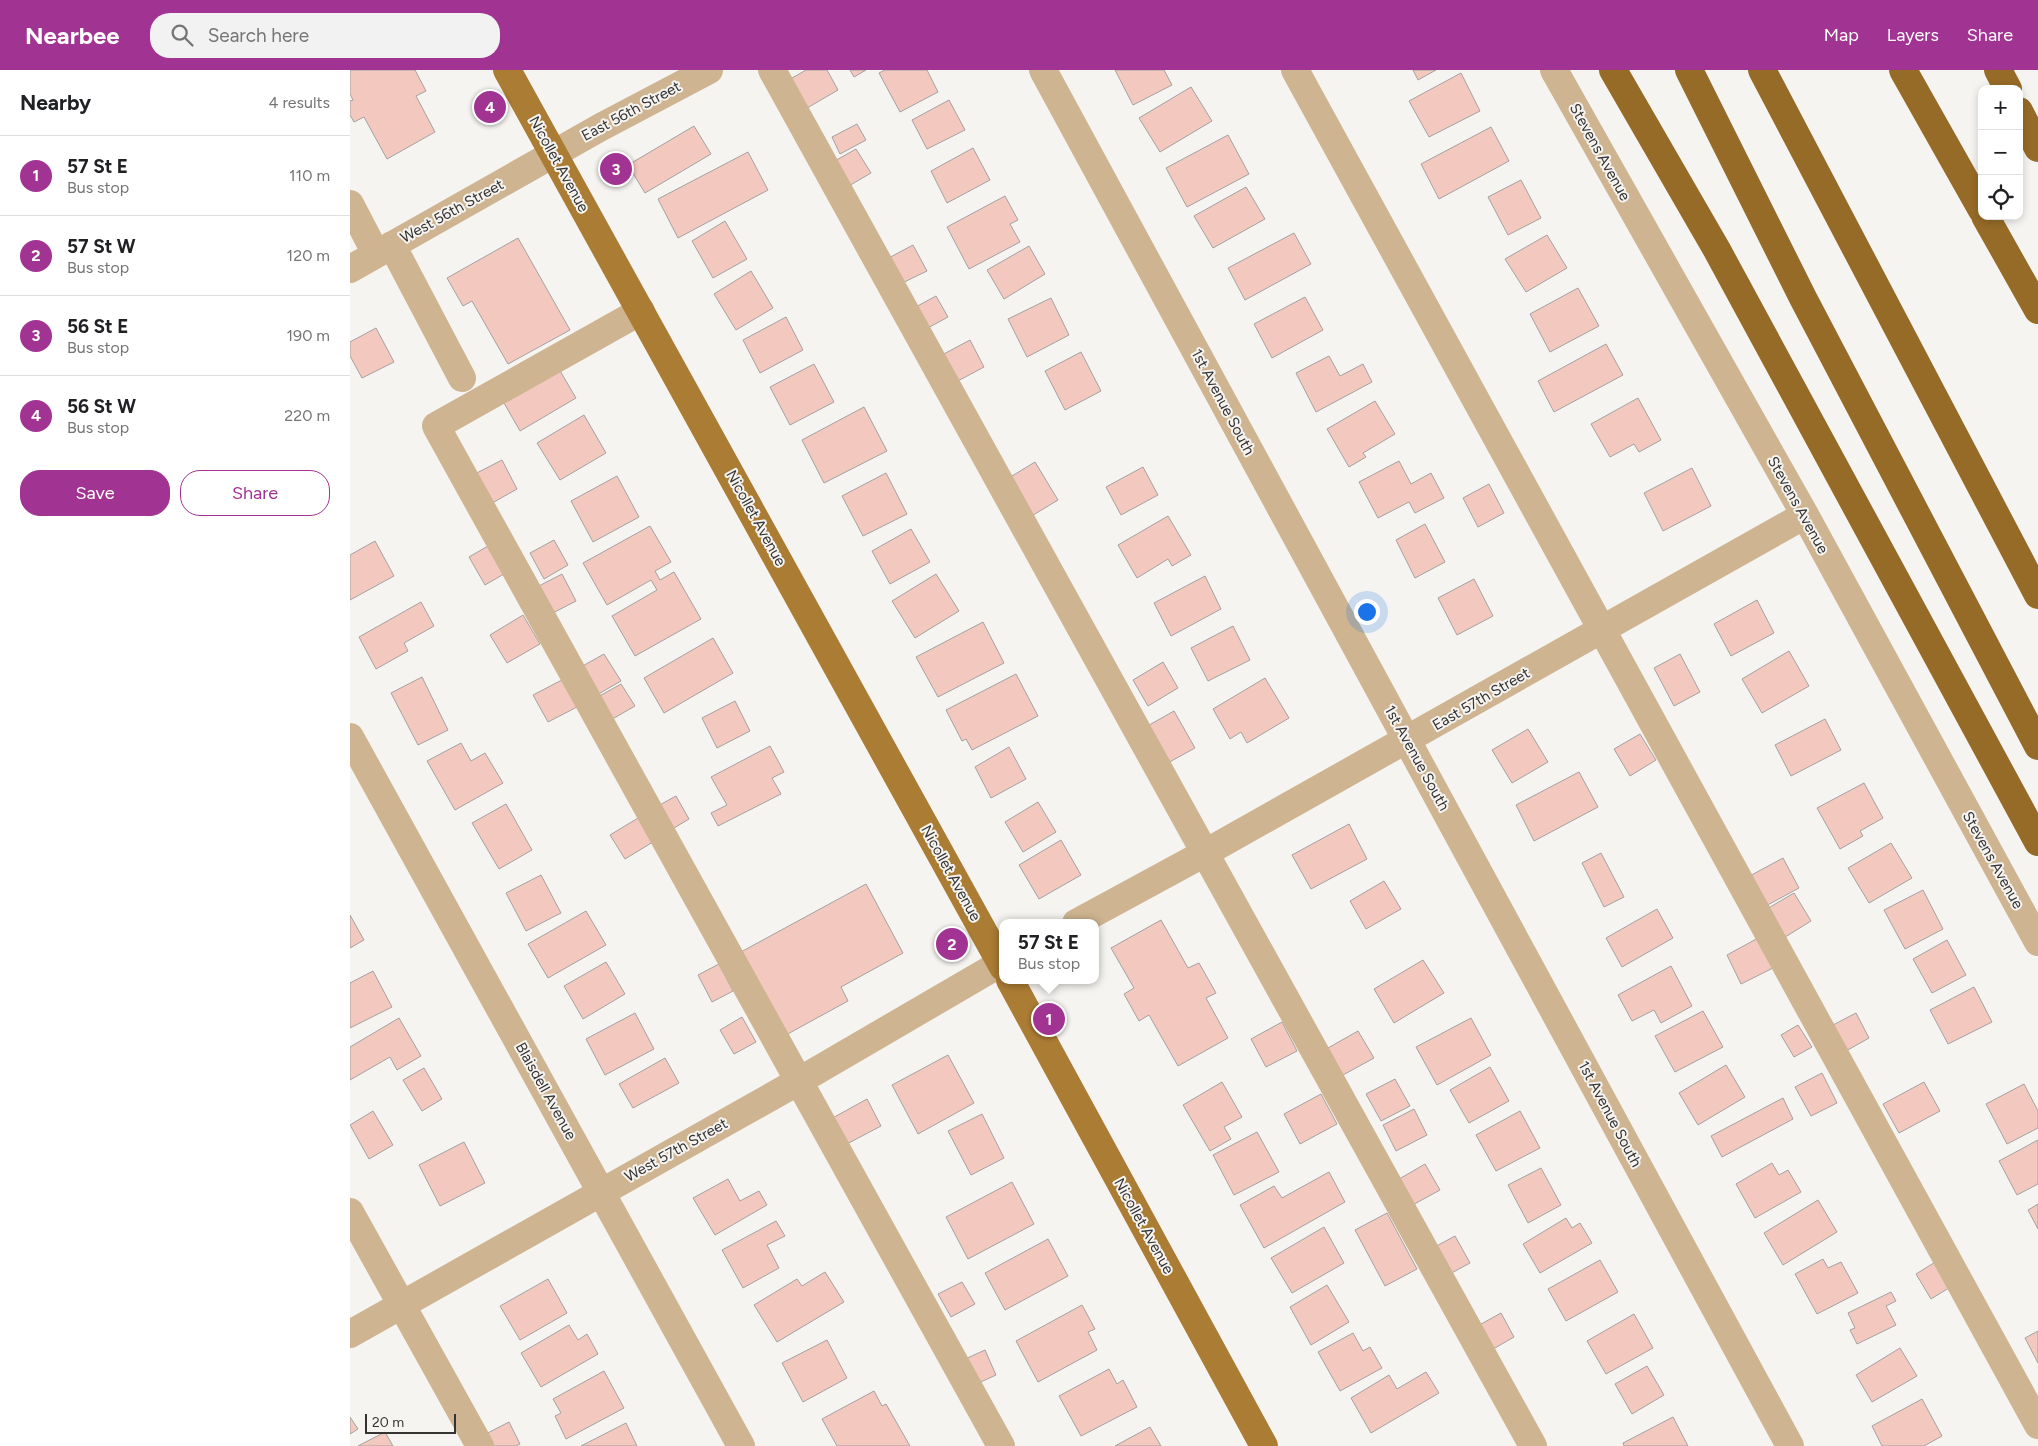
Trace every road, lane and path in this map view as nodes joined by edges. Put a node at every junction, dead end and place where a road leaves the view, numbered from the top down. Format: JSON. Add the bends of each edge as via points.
{"nodes":[{"id":1,"x":507,"y":70,"type":"edge"},
{"id":2,"x":709,"y":70,"type":"edge"},
{"id":3,"x":772,"y":70,"type":"edge"},
{"id":4,"x":1043,"y":70,"type":"edge"},
{"id":5,"x":1295,"y":70,"type":"edge"},
{"id":6,"x":1554,"y":70,"type":"edge"},
{"id":7,"x":1613,"y":70,"type":"edge"},
{"id":8,"x":1689,"y":70,"type":"edge"},
{"id":9,"x":1762,"y":70,"type":"edge"},
{"id":10,"x":1902,"y":70,"type":"edge"},
{"id":11,"x":1998,"y":70,"type":"edge"},
{"id":12,"x":2006,"y":85,"type":"edge"},
{"id":13,"x":2023,"y":119,"type":"edge"},
{"id":14,"x":2038,"y":148,"type":"edge"},
{"id":15,"x":553,"y":153,"type":"junction"},
{"id":16,"x":1978,"y":203,"type":"edge"},
{"id":17,"x":350,"y":204,"type":"edge"},
{"id":18,"x":1987,"y":220,"type":"edge"},
{"id":19,"x":384,"y":249,"type":"junction"},
{"id":20,"x":350,"y":269,"type":"edge"},
{"id":21,"x":2038,"y":310,"type":"edge"},
{"id":22,"x":641,"y":311,"type":"junction"},
{"id":23,"x":462,"y":378,"type":"dead end"},
{"id":24,"x":1805,"y":515,"type":"junction"},
{"id":25,"x":2038,"y":595,"type":"edge"},
{"id":26,"x":1603,"y":630,"type":"junction"},
{"id":27,"x":350,"y":737,"type":"edge"},
{"id":28,"x":1407,"y":740,"type":"junction"},
{"id":29,"x":2038,"y":746,"type":"edge"},
{"id":30,"x":2038,"y":842,"type":"edge"},
{"id":31,"x":1206,"y":853,"type":"junction"},
{"id":32,"x":1083,"y":919,"type":"edge"},
{"id":33,"x":2038,"y":942,"type":"edge"},
{"id":34,"x":999,"y":959,"type":"edge"},
{"id":35,"x":999,"y":971,"type":"edge"},
{"id":36,"x":1013,"y":984,"type":"edge"},
{"id":37,"x":799,"y":1081,"type":"junction"},
{"id":38,"x":601,"y":1191,"type":"junction"},
{"id":39,"x":350,"y":1212,"type":"edge"},
{"id":40,"x":401,"y":1305,"type":"junction"},
{"id":41,"x":350,"y":1334,"type":"edge"},
{"id":42,"x":2038,"y":1425,"type":"edge"},
{"id":43,"x":480,"y":1446,"type":"edge"},
{"id":44,"x":741,"y":1446,"type":"edge"},
{"id":45,"x":1001,"y":1446,"type":"edge"},
{"id":46,"x":1264,"y":1446,"type":"edge"},
{"id":47,"x":1533,"y":1446,"type":"edge"},
{"id":48,"x":1790,"y":1446,"type":"edge"}],
"edges":[{"from":1,"to":15,"type":"main road","name":"Nicollet Avenue"},
{"from":2,"to":15,"type":"street","name":"East 56th Street"},
{"from":3,"to":31,"type":"street"},
{"from":4,"to":28,"type":"street","name":"1st Avenue South"},
{"from":5,"to":26,"type":"street"},
{"from":6,"to":24,"type":"street","name":"Stevens Avenue"},
{"from":7,"to":30,"type":"highway","via":[[1717,250]]},
{"from":8,"to":29,"type":"highway","via":[[1803,298]]},
{"from":9,"to":25,"type":"highway"},
{"from":10,"to":16,"type":"highway"},
{"from":11,"to":12,"type":"highway"},
{"from":13,"to":14,"type":"highway"},
{"from":15,"to":19,"type":"street","name":"West 56th Street"},
{"from":15,"to":22,"type":"main road","name":"Nicollet Avenue"},
{"from":17,"to":19,"type":"street"},
{"from":18,"to":21,"type":"highway"},
{"from":19,"to":20,"type":"street","name":"West 56th Street"},
{"from":19,"to":23,"type":"street"},
{"from":22,"to":34,"type":"main road","name":"Nicollet Avenue"},
{"from":22,"to":37,"type":"street","via":[[436,426]]},
{"from":24,"to":26,"type":"street","name":"East 57th Street"},
{"from":24,"to":33,"type":"street","name":"Stevens Avenue"},
{"from":26,"to":28,"type":"street","name":"East 57th Street"},
{"from":26,"to":42,"type":"street"},
{"from":27,"to":38,"type":"street","name":"Blaisdell Avenue"},
{"from":28,"to":31,"type":"street","name":"East 57th Street"},
{"from":28,"to":48,"type":"street","name":"1st Avenue South"},
{"from":31,"to":32,"type":"street","name":"East 57th Street"},
{"from":31,"to":47,"type":"street"},
{"from":35,"to":37,"type":"street","name":"West 57th Street"},
{"from":36,"to":46,"type":"main road","name":"Nicollet Avenue"},
{"from":37,"to":38,"type":"street","name":"West 57th Street"},
{"from":37,"to":45,"type":"street"},
{"from":38,"to":40,"type":"street","name":"West 57th Street"},
{"from":38,"to":44,"type":"street","name":"Blaisdell Avenue"},
{"from":39,"to":40,"type":"street"},
{"from":40,"to":41,"type":"street","name":"West 57th Street"},
{"from":40,"to":43,"type":"street"}]}
